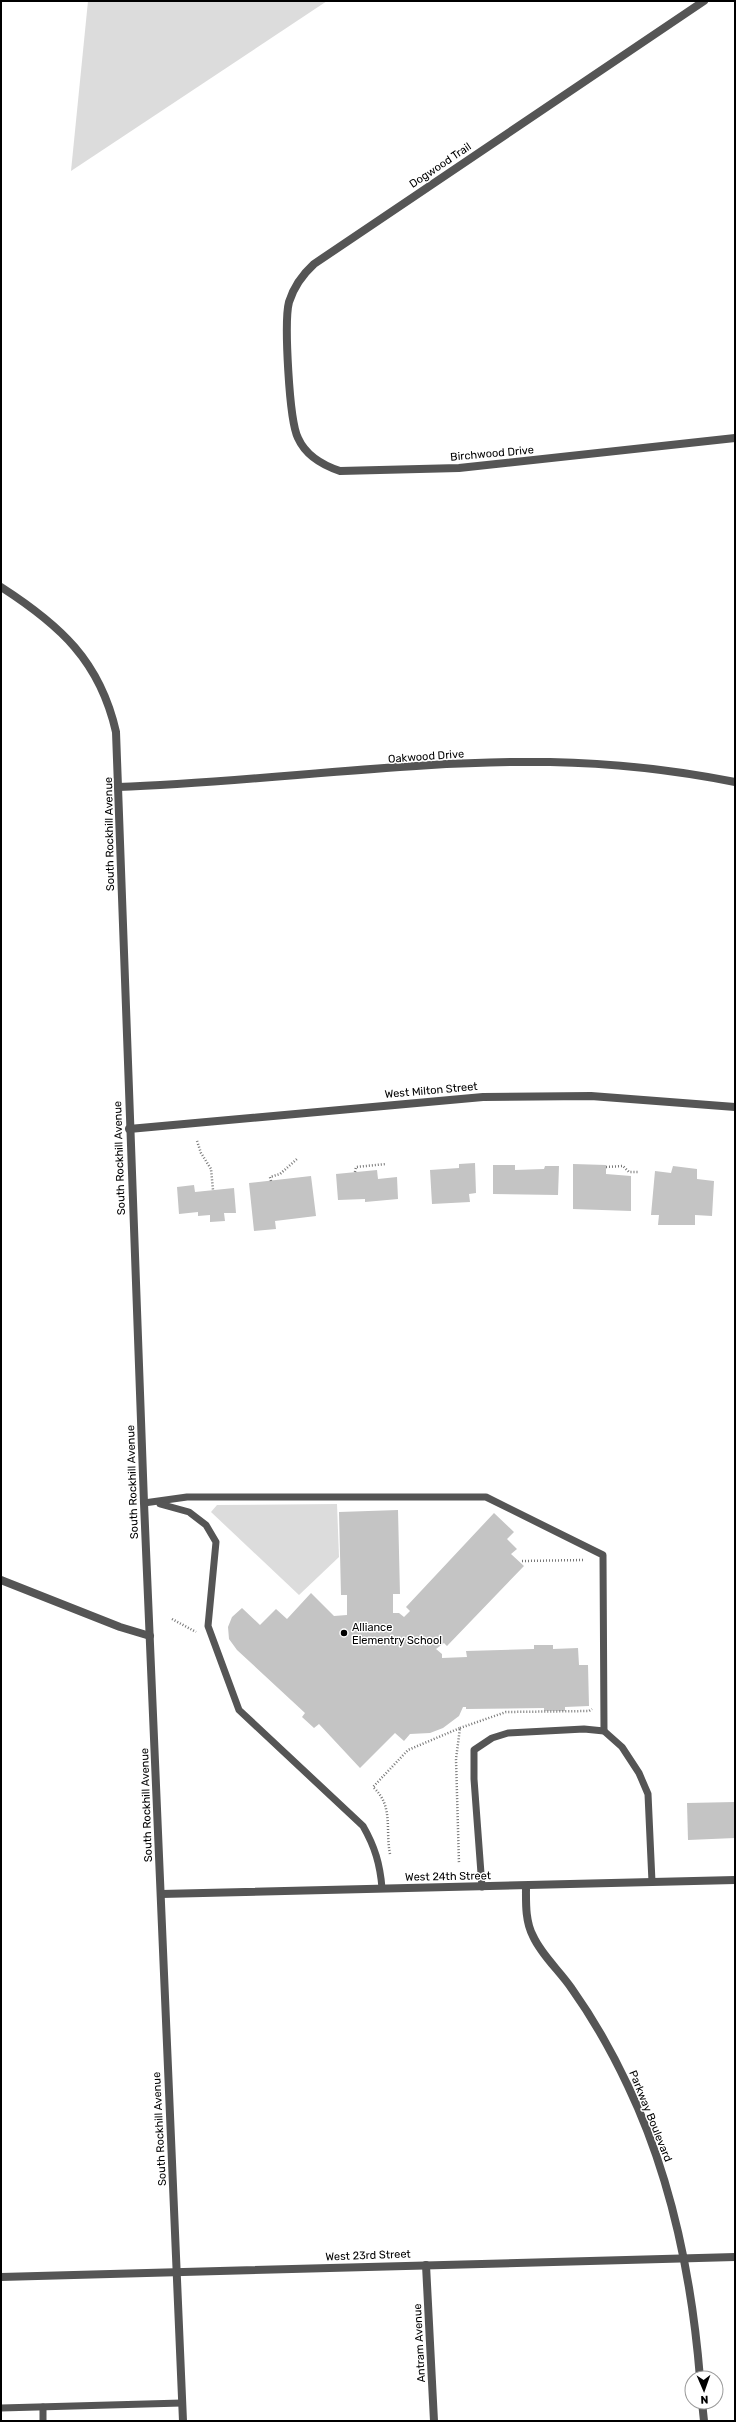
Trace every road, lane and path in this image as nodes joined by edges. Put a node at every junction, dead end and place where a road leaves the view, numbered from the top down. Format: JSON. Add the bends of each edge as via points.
{"nodes":[{"id":1,"x":704,"y":1,"type":"edge"},
{"id":2,"x":291,"y":405,"type":"joint"},
{"id":3,"x":735,"y":438,"type":"edge"},
{"id":4,"x":1,"y":587,"type":"edge"},
{"id":5,"x":735,"y":782,"type":"edge"},
{"id":6,"x":118,"y":787,"type":"junction"},
{"id":7,"x":735,"y":1107,"type":"edge"},
{"id":8,"x":129,"y":1129,"type":"junction"},
{"id":9,"x":197,"y":1141,"type":"dead end"},
{"id":10,"x":298,"y":1158,"type":"dead end"},
{"id":11,"x":386,"y":1164,"type":"dead end"},
{"id":12,"x":606,"y":1167,"type":"dead end"},
{"id":13,"x":356,"y":1172,"type":"dead end"},
{"id":14,"x":638,"y":1172,"type":"dead end"},
{"id":15,"x":271,"y":1181,"type":"dead end"},
{"id":16,"x":213,"y":1190,"type":"dead end"},
{"id":17,"x":144,"y":1503,"type":"junction"},
{"id":18,"x":592,"y":1560,"type":"dead end"},
{"id":19,"x":522,"y":1561,"type":"dead end"},
{"id":20,"x":1,"y":1580,"type":"edge"},
{"id":21,"x":172,"y":1619,"type":"dead end"},
{"id":22,"x":199,"y":1633,"type":"dead end"},
{"id":23,"x":150,"y":1636,"type":"junction"},
{"id":24,"x":595,"y":1707,"type":"dead end"},
{"id":25,"x":460,"y":1728,"type":"junction"},
{"id":26,"x":604,"y":1731,"type":"junction"},
{"id":27,"x":392,"y":1858,"type":"dead end"},
{"id":28,"x":459,"y":1864,"type":"dead end"},
{"id":29,"x":735,"y":1880,"type":"edge"},
{"id":30,"x":652,"y":1882,"type":"junction"},
{"id":31,"x":526,"y":1886,"type":"junction"},
{"id":32,"x":482,"y":1887,"type":"junction"},
{"id":33,"x":382,"y":1888,"type":"junction"},
{"id":34,"x":160,"y":1894,"type":"junction"},
{"id":35,"x":735,"y":2257,"type":"edge"},
{"id":36,"x":682,"y":2258,"type":"junction"},
{"id":37,"x":426,"y":2265,"type":"junction"},
{"id":38,"x":177,"y":2271,"type":"junction"},
{"id":39,"x":1,"y":2277,"type":"edge"},
{"id":40,"x":699,"y":2370,"type":"edge"},
{"id":41,"x":182,"y":2403,"type":"junction"},
{"id":42,"x":43,"y":2407,"type":"junction"},
{"id":43,"x":1,"y":2408,"type":"edge"},
{"id":44,"x":703,"y":2410,"type":"edge"},
{"id":45,"x":43,"y":2421,"type":"edge"},
{"id":46,"x":183,"y":2421,"type":"edge"},
{"id":47,"x":434,"y":2421,"type":"edge"},
{"id":48,"x":704,"y":2421,"type":"edge"}],
"edges":[{"from":1,"to":2,"type":"street","name":"Dogwood Trail","via":[[305,272],[296,284],[289,303]]},
{"from":2,"to":3,"type":"street","name":"Birchwood Drive","via":[[295,432],[308,454],[326,466],[340,471],[459,468]]},
{"from":4,"to":6,"type":"street","name":"South Rockhill Avenue","via":[[38,613],[82,654],[111,710],[116,732]]},
{"from":5,"to":6,"type":"street","name":"Oakwood Drive","via":[[665,770],[605,764],[496,762]]},
{"from":6,"to":8,"type":"street","name":"South Rockhill Avenue"},
{"from":7,"to":8,"type":"street","name":"West Milton Street","via":[[591,1096],[483,1097]]},
{"from":8,"to":17,"type":"street","name":"South Rockhill Avenue"},
{"from":9,"to":16,"type":"path","via":[[211,1169]]},
{"from":10,"to":15,"type":"path","via":[[280,1174],[270,1177]]},
{"from":11,"to":13,"type":"path","via":[[356,1167]]},
{"from":12,"to":14,"type":"path","via":[[622,1166],[629,1172]]},
{"from":17,"to":23,"type":"street","name":"South Rockhill Avenue"},
{"from":17,"to":26,"type":"lane","via":[[188,1497],[486,1497],[603,1555]]},
{"from":17,"to":33,"type":"lane","via":[[167,1504],[189,1512],[206,1525],[216,1542],[208,1626],[239,1710],[363,1826],[375,1846],[381,1869]]},
{"from":18,"to":19,"type":"path"},
{"from":20,"to":23,"type":"street","via":[[120,1627]]},
{"from":21,"to":22,"type":"path"},
{"from":23,"to":34,"type":"street","name":"South Rockhill Avenue"},
{"from":24,"to":25,"type":"path","via":[[589,1711],[506,1712]]},
{"from":25,"to":27,"type":"path","via":[[408,1750],[373,1787],[380,1794],[388,1813]]},
{"from":25,"to":28,"type":"path","via":[[456,1759]]},
{"from":26,"to":30,"type":"lane","via":[[622,1747],[639,1773],[648,1794]]},
{"from":26,"to":32,"type":"lane","via":[[584,1729],[508,1733],[492,1738],[474,1750]]},
{"from":29,"to":30,"type":"street","name":"West 24th Street"},
{"from":30,"to":31,"type":"street","name":"West 24th Street"},
{"from":31,"to":32,"type":"street","name":"West 24th Street"},
{"from":31,"to":36,"type":"street","name":"Parkway Boulevard","via":[[528,1922],[532,1935],[596,2024],[629,2087],[645,2125],[658,2158]]},
{"from":32,"to":33,"type":"street","name":"West 24th Street"},
{"from":33,"to":34,"type":"street","name":"West 24th Street"},
{"from":34,"to":38,"type":"street","name":"South Rockhill Avenue"},
{"from":35,"to":36,"type":"street","name":"West 23rd Street"},
{"from":36,"to":37,"type":"street","name":"West 23rd Street"},
{"from":36,"to":40,"type":"street","name":"Parkway Boulevard"},
{"from":37,"to":38,"type":"street","name":"West 23rd Street"},
{"from":37,"to":47,"type":"street","name":"Antram Avenue"},
{"from":38,"to":39,"type":"street","name":"West 23rd Street"},
{"from":38,"to":41,"type":"street","name":"South Rockhill Avenue"},
{"from":41,"to":42,"type":"lane"},
{"from":41,"to":46,"type":"street","name":"South Rockhill Avenue"},
{"from":42,"to":43,"type":"lane"},
{"from":42,"to":45,"type":"lane"},
{"from":44,"to":48,"type":"street"}]}
